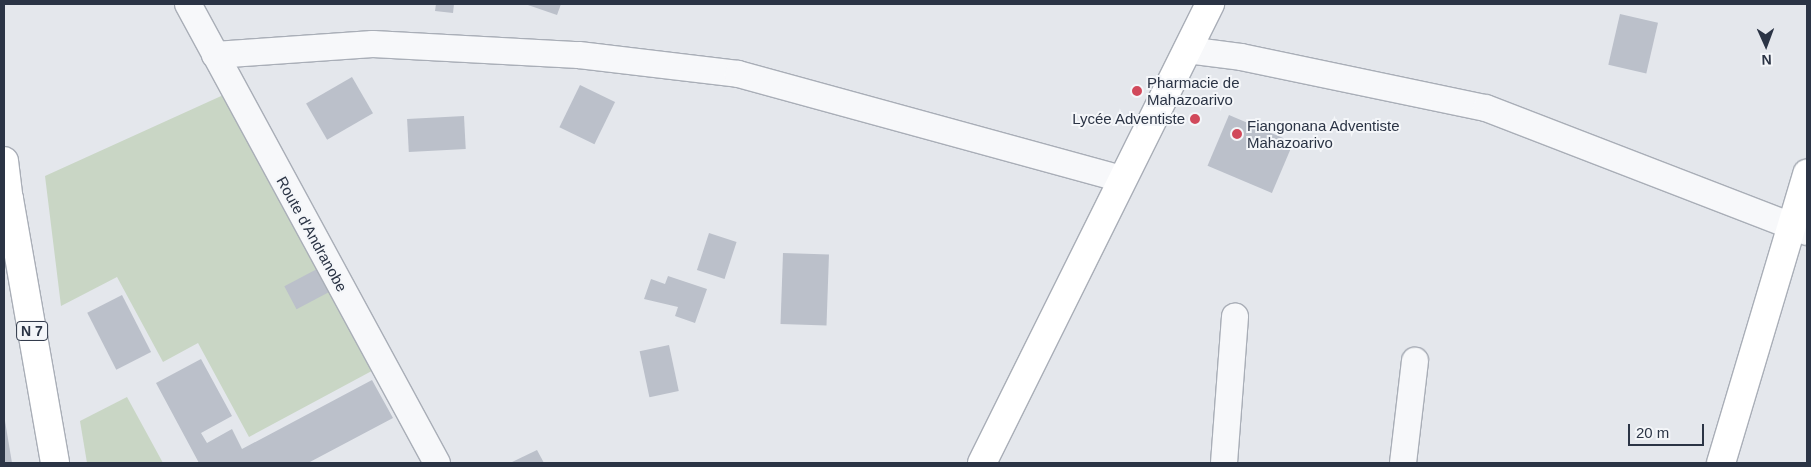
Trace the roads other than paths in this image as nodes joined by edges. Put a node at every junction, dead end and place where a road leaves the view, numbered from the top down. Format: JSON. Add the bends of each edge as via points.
{"nodes":[{"id":1,"x":188,"y":4,"type":"edge"},
{"id":2,"x":1210,"y":4,"type":"edge"},
{"id":3,"x":1187,"y":50,"type":"junction"},
{"id":4,"x":215,"y":55,"type":"junction"},
{"id":5,"x":4,"y":161,"type":"edge"},
{"id":6,"x":1807,"y":174,"type":"edge"},
{"id":7,"x":1122,"y":179,"type":"junction"},
{"id":8,"x":6,"y":195,"type":"edge"},
{"id":9,"x":1800,"y":229,"type":"edge"},
{"id":10,"x":1236,"y":316,"type":"dead end"},
{"id":11,"x":1415,"y":361,"type":"dead end"},
{"id":12,"x":55,"y":463,"type":"edge"},
{"id":13,"x":437,"y":463,"type":"edge"},
{"id":14,"x":982,"y":463,"type":"edge"},
{"id":15,"x":1224,"y":463,"type":"edge"},
{"id":16,"x":1403,"y":463,"type":"edge"},
{"id":17,"x":1721,"y":463,"type":"edge"}],
"edges":[{"from":1,"to":4,"type":"street","name":"Route d'Andranobe"},
{"from":2,"to":3,"type":"main road"},
{"from":3,"to":7,"type":"main road"},
{"from":3,"to":9,"type":"street","via":[[1251,59],[1486,108]]},
{"from":4,"to":7,"type":"street","via":[[373,44],[579,54],[738,74]]},
{"from":4,"to":13,"type":"street","name":"Route d'Andranobe"},
{"from":5,"to":8,"type":"main road"},
{"from":6,"to":9,"type":"main road"},
{"from":7,"to":14,"type":"main road"},
{"from":8,"to":12,"type":"main road","number":"N 7"},
{"from":9,"to":17,"type":"main road"},
{"from":10,"to":15,"type":"street"},
{"from":11,"to":16,"type":"street"}]}
